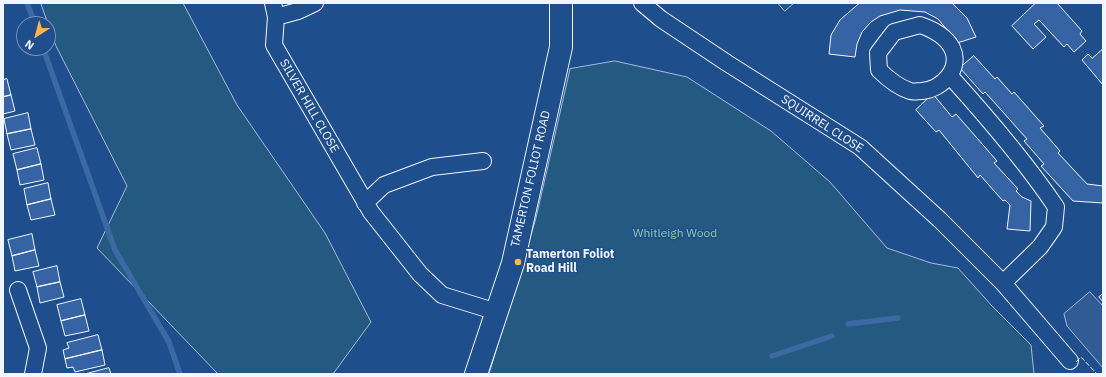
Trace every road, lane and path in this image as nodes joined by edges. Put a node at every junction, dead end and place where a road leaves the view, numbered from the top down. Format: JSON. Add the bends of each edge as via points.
{"nodes":[{"id":1,"x":315,"y":3,"type":"edge"},
{"id":2,"x":561,"y":3,"type":"edge"},
{"id":3,"x":642,"y":3,"type":"edge"},
{"id":4,"x":274,"y":10,"type":"edge"},
{"id":5,"x":950,"y":76,"type":"junction"},
{"id":6,"x":483,"y":161,"type":"dead end"},
{"id":7,"x":365,"y":203,"type":"junction"},
{"id":8,"x":1003,"y":283,"type":"junction"},
{"id":9,"x":18,"y":290,"type":"dead end"},
{"id":10,"x":497,"y":312,"type":"junction"},
{"id":11,"x":1070,"y":361,"type":"dead end"},
{"id":12,"x":33,"y":374,"type":"edge"},
{"id":13,"x":476,"y":374,"type":"edge"}],
"edges":[{"from":1,"to":4,"type":"street","via":[[298,12]]},
{"from":2,"to":10,"type":"main road","name":"TAMERTON FOLIOT ROAD","via":[[561,47],[513,263]]},
{"from":3,"to":8,"type":"street","name":"SQUIRREL CLOSE","via":[[661,19],[720,58],[860,147],[940,220]]},
{"from":4,"to":7,"type":"street","name":"SILVER HILL CLOSE","via":[[274,44]]},
{"from":5,"to":5,"type":"street","via":[[931,90],[911,92],[890,81],[879,70],[878,53],[894,32],[920,25],[935,30],[952,48],[954,62]]},
{"from":5,"to":8,"type":"street","via":[[1034,175],[1056,207],[1054,227],[1040,247]]},
{"from":6,"to":7,"type":"street","via":[[432,167],[384,185]]},
{"from":7,"to":10,"type":"street","name":"SILVER HILL CLOSE","via":[[420,274],[442,295]]},
{"from":8,"to":11,"type":"street","name":"SQUIRREL CLOSE"},
{"from":9,"to":12,"type":"street","via":[[38,348]]},
{"from":10,"to":13,"type":"main road","name":"TAMERTON FOLIOT ROAD"}]}
